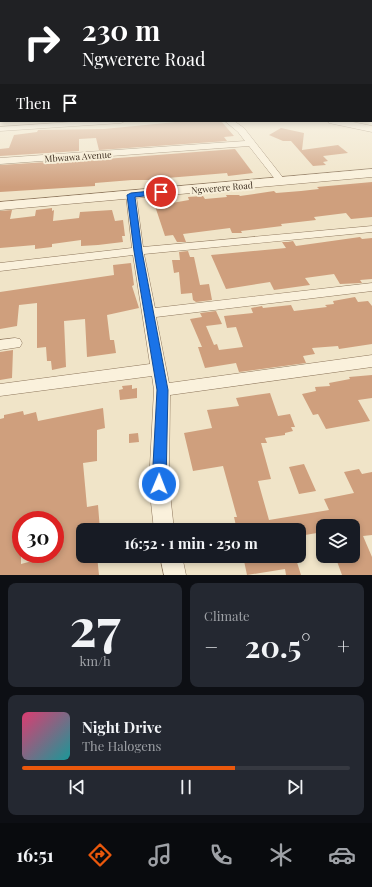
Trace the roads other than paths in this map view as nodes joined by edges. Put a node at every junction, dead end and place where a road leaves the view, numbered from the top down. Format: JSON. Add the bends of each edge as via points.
{"nodes":[{"id":1,"x":245,"y":134,"type":"edge"},
{"id":2,"x":252,"y":143,"type":"junction"},
{"id":3,"x":0,"y":161,"type":"edge"},
{"id":4,"x":372,"y":173,"type":"edge"},
{"id":5,"x":281,"y":181,"type":"junction"},
{"id":6,"x":131,"y":195,"type":"junction"},
{"id":7,"x":0,"y":206,"type":"edge"},
{"id":8,"x":372,"y":229,"type":"edge"},
{"id":9,"x":138,"y":251,"type":"junction"},
{"id":10,"x":0,"y":267,"type":"edge"},
{"id":11,"x":372,"y":287,"type":"edge"},
{"id":12,"x":150,"y":313,"type":"junction"},
{"id":13,"x":15,"y":343,"type":"dead end"},
{"id":14,"x":0,"y":345,"type":"edge"},
{"id":15,"x":372,"y":361,"type":"edge"},
{"id":16,"x":158,"y":369,"type":"junction"},
{"id":17,"x":0,"y":390,"type":"edge"},
{"id":18,"x":162,"y":390,"type":"junction"},
{"id":19,"x":163,"y":523,"type":"edge"},
{"id":20,"x":172,"y":563,"type":"edge"},
{"id":21,"x":175,"y":575,"type":"edge"}],
"edges":[{"from":1,"to":2,"type":"street"},
{"from":2,"to":3,"type":"street","name":"Mbwawa Avenue"},
{"from":2,"to":5,"type":"street"},
{"from":4,"to":5,"type":"street","name":"Ngwerere Road"},
{"from":5,"to":6,"type":"street","name":"Ngwerere Road"},
{"from":6,"to":7,"type":"street","name":"Ngwerere Road"},
{"from":6,"to":9,"type":"street"},
{"from":8,"to":9,"type":"street"},
{"from":9,"to":10,"type":"street"},
{"from":9,"to":12,"type":"street"},
{"from":11,"to":12,"type":"street"},
{"from":12,"to":16,"type":"street"},
{"from":13,"to":14,"type":"street"},
{"from":15,"to":18,"type":"street"},
{"from":16,"to":17,"type":"street"},
{"from":16,"to":18,"type":"street"},
{"from":18,"to":19,"type":"street","via":[[159,484]]},
{"from":20,"to":21,"type":"street"}]}
